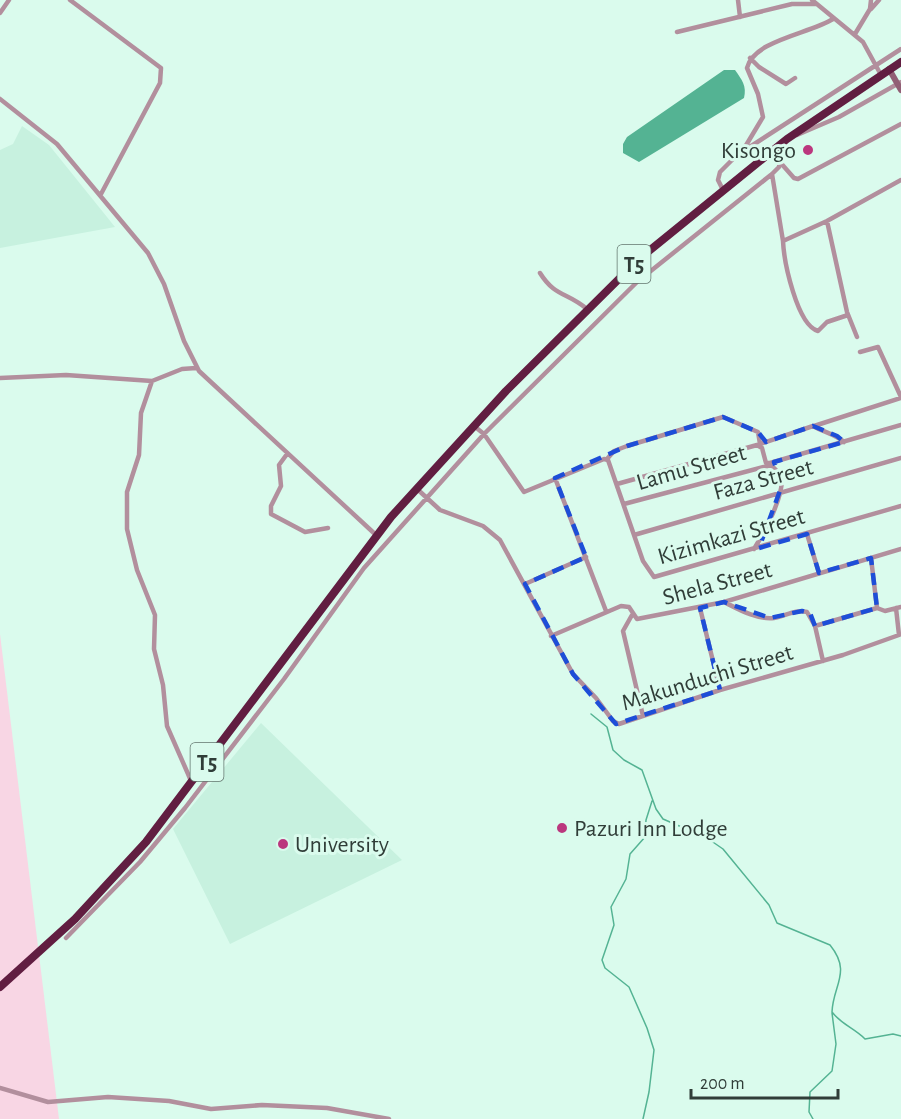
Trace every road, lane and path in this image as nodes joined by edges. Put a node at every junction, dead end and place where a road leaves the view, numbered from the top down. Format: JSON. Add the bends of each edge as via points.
{"nodes":[{"id":1,"x":9,"y":0,"type":"edge"},
{"id":2,"x":70,"y":0,"type":"edge"},
{"id":3,"x":738,"y":0,"type":"edge"},
{"id":4,"x":872,"y":0,"type":"edge"},
{"id":5,"x":879,"y":0,"type":"edge"},
{"id":6,"x":814,"y":2,"type":"edge"},
{"id":7,"x":870,"y":9,"type":"junction"},
{"id":8,"x":0,"y":13,"type":"edge"},
{"id":9,"x":740,"y":17,"type":"junction"},
{"id":10,"x":833,"y":19,"type":"junction"},
{"id":11,"x":677,"y":32,"type":"dead end"},
{"id":12,"x":855,"y":34,"type":"junction"},
{"id":13,"x":901,"y":49,"type":"edge"},
{"id":14,"x":750,"y":58,"type":"junction"},
{"id":15,"x":901,"y":62,"type":"edge"},
{"id":16,"x":876,"y":65,"type":"junction"},
{"id":17,"x":889,"y":69,"type":"junction"},
{"id":18,"x":881,"y":75,"type":"junction"},
{"id":19,"x":795,"y":78,"type":"dead end"},
{"id":20,"x":900,"y":85,"type":"edge"},
{"id":21,"x":0,"y":99,"type":"edge"},
{"id":22,"x":901,"y":124,"type":"edge"},
{"id":23,"x":787,"y":139,"type":"junction"},
{"id":24,"x":741,"y":152,"type":"junction"},
{"id":25,"x":771,"y":152,"type":"junction"},
{"id":26,"x":780,"y":160,"type":"junction"},
{"id":27,"x":772,"y":174,"type":"junction"},
{"id":28,"x":901,"y":180,"type":"edge"},
{"id":29,"x":723,"y":190,"type":"junction"},
{"id":30,"x":101,"y":194,"type":"junction"},
{"id":31,"x":827,"y":221,"type":"junction"},
{"id":32,"x":783,"y":241,"type":"junction"},
{"id":33,"x":540,"y":273,"type":"dead end"},
{"id":34,"x":587,"y":309,"type":"junction"},
{"id":35,"x":848,"y":315,"type":"junction"},
{"id":36,"x":857,"y":337,"type":"dead end"},
{"id":37,"x":860,"y":352,"type":"dead end"},
{"id":38,"x":196,"y":368,"type":"junction"},
{"id":39,"x":0,"y":378,"type":"edge"},
{"id":40,"x":152,"y":381,"type":"junction"},
{"id":41,"x":901,"y":397,"type":"edge"},
{"id":42,"x":901,"y":425,"type":"edge"},
{"id":43,"x":474,"y":426,"type":"junction"},
{"id":44,"x":814,"y":426,"type":"junction"},
{"id":45,"x":484,"y":434,"type":"junction"},
{"id":46,"x":844,"y":442,"type":"junction"},
{"id":47,"x":759,"y":444,"type":"junction"},
{"id":48,"x":287,"y":454,"type":"junction"},
{"id":49,"x":901,"y":458,"type":"edge"},
{"id":50,"x":607,"y":459,"type":"junction"},
{"id":51,"x":767,"y":464,"type":"junction"},
{"id":52,"x":555,"y":478,"type":"junction"},
{"id":53,"x":617,"y":484,"type":"junction"},
{"id":54,"x":416,"y":488,"type":"junction"},
{"id":55,"x":781,"y":492,"type":"junction"},
{"id":56,"x":428,"y":500,"type":"junction"},
{"id":57,"x":624,"y":504,"type":"junction"},
{"id":58,"x":901,"y":506,"type":"edge"},
{"id":59,"x":328,"y":528,"type":"dead end"},
{"id":60,"x":807,"y":534,"type":"junction"},
{"id":61,"x":376,"y":535,"type":"junction"},
{"id":62,"x":634,"y":535,"type":"junction"},
{"id":63,"x":754,"y":549,"type":"junction"},
{"id":64,"x":901,"y":549,"type":"edge"},
{"id":65,"x":586,"y":556,"type":"junction"},
{"id":66,"x":871,"y":558,"type":"junction"},
{"id":67,"x":819,"y":573,"type":"junction"},
{"id":68,"x":525,"y":584,"type":"junction"},
{"id":69,"x":724,"y":602,"type":"junction"},
{"id":70,"x":899,"y":607,"type":"edge"},
{"id":71,"x":700,"y":608,"type":"junction"},
{"id":72,"x":877,"y":609,"type":"junction"},
{"id":73,"x":606,"y":611,"type":"junction"},
{"id":74,"x":632,"y":615,"type":"junction"},
{"id":75,"x":815,"y":626,"type":"junction"},
{"id":76,"x":551,"y":636,"type":"junction"},
{"id":77,"x":823,"y":661,"type":"junction"},
{"id":78,"x":720,"y":690,"type":"junction"},
{"id":79,"x":644,"y":716,"type":"junction"},
{"id":80,"x":192,"y":783,"type":"junction"},
{"id":81,"x":66,"y":938,"type":"dead end"},
{"id":82,"x":0,"y":987,"type":"edge"},
{"id":83,"x":0,"y":1088,"type":"edge"},
{"id":84,"x":389,"y":1119,"type":"edge"}],
"edges":[{"from":1,"to":8,"type":"street"},
{"from":2,"to":30,"type":"street","via":[[161,68],[160,83]]},
{"from":3,"to":9,"type":"street"},
{"from":4,"to":7,"type":"street"},
{"from":5,"to":7,"type":"street"},
{"from":6,"to":9,"type":"street"},
{"from":6,"to":10,"type":"street"},
{"from":7,"to":12,"type":"street"},
{"from":9,"to":11,"type":"street"},
{"from":10,"to":12,"type":"street"},
{"from":10,"to":14,"type":"street","via":[[760,49]]},
{"from":12,"to":16,"type":"street"},
{"from":13,"to":16,"type":"street"},
{"from":14,"to":19,"type":"street","via":[[786,84]]},
{"from":14,"to":24,"type":"street","via":[[747,69],[763,117]]},
{"from":15,"to":17,"type":"highway","number":"T5"},
{"from":16,"to":18,"type":"street"},
{"from":16,"to":24,"type":"street"},
{"from":17,"to":18,"type":"highway","number":"T5"},
{"from":17,"to":20,"type":"street"},
{"from":18,"to":23,"type":"highway","number":"T5"},
{"from":20,"to":23,"type":"street"},
{"from":21,"to":30,"type":"street","via":[[57,144]]},
{"from":22,"to":26,"type":"street","via":[[801,179],[794,178]]},
{"from":23,"to":25,"type":"highway","number":"T5"},
{"from":24,"to":29,"type":"street","via":[[719,175]]},
{"from":25,"to":26,"type":"street"},
{"from":25,"to":29,"type":"highway","number":"T5"},
{"from":26,"to":27,"type":"street"},
{"from":27,"to":32,"type":"street"},
{"from":27,"to":45,"type":"street","via":[[637,282]]},
{"from":28,"to":31,"type":"street"},
{"from":29,"to":34,"type":"highway","number":"T5","via":[[639,259]]},
{"from":30,"to":38,"type":"street","via":[[154,262]]},
{"from":31,"to":32,"type":"street"},
{"from":31,"to":35,"type":"street"},
{"from":32,"to":35,"type":"street","via":[[789,277],[807,324],[819,331],[827,322]]},
{"from":33,"to":34,"type":"street","via":[[554,292],[573,298]]},
{"from":34,"to":43,"type":"highway","number":"T5"},
{"from":35,"to":36,"type":"street"},
{"from":37,"to":41,"type":"street","via":[[878,347]]},
{"from":38,"to":40,"type":"street","via":[[182,369]]},
{"from":38,"to":48,"type":"street"},
{"from":39,"to":40,"type":"street","via":[[66,375]]},
{"from":40,"to":80,"type":"street","via":[[141,413],[139,455],[127,492],[127,529],[137,570],[155,615],[154,649],[167,726]]},
{"from":41,"to":44,"type":"street"},
{"from":42,"to":46,"type":"street","name":"Lamu Street"},
{"from":43,"to":45,"type":"street"},
{"from":43,"to":54,"type":"highway","number":"T5"},
{"from":44,"to":46,"type":"street"},
{"from":44,"to":47,"type":"street"},
{"from":45,"to":52,"type":"street","via":[[523,491]]},
{"from":45,"to":56,"type":"street"},
{"from":46,"to":51,"type":"street","name":"Lamu Street"},
{"from":47,"to":50,"type":"street","via":[[758,432],[723,417],[627,446]]},
{"from":47,"to":51,"type":"street"},
{"from":47,"to":53,"type":"street"},
{"from":48,"to":59,"type":"street","via":[[279,465],[281,486],[271,513],[305,532]]},
{"from":48,"to":61,"type":"street"},
{"from":49,"to":55,"type":"street","name":"Faza Street"},
{"from":50,"to":52,"type":"street"},
{"from":50,"to":53,"type":"street","name":"Kizimkazi Street"},
{"from":51,"to":55,"type":"street","via":[[781,475]]},
{"from":51,"to":57,"type":"street","name":"Lamu Street"},
{"from":52,"to":65,"type":"street"},
{"from":53,"to":57,"type":"street","name":"Kizimkazi Street"},
{"from":54,"to":56,"type":"street","name":"Makunduchi Street"},
{"from":54,"to":61,"type":"highway","number":"T5"},
{"from":55,"to":62,"type":"street","name":"Faza Street"},
{"from":55,"to":63,"type":"street"},
{"from":56,"to":68,"type":"street","name":"Makunduchi Street","via":[[440,510],[489,529],[500,540]]},
{"from":56,"to":81,"type":"street","via":[[364,568],[173,822],[133,870]]},
{"from":57,"to":62,"type":"street","name":"Kizimkazi Street"},
{"from":58,"to":60,"type":"street","name":"Kizimkazi Street"},
{"from":60,"to":63,"type":"street","name":"Kizimkazi Street"},
{"from":60,"to":67,"type":"street"},
{"from":61,"to":80,"type":"highway","number":"T5"},
{"from":62,"to":63,"type":"street","name":"Kizimkazi Street","via":[[646,568],[654,578]]},
{"from":64,"to":66,"type":"street","name":"Shela Street"},
{"from":65,"to":68,"type":"street"},
{"from":65,"to":73,"type":"street"},
{"from":66,"to":67,"type":"street","name":"Shela Street"},
{"from":66,"to":72,"type":"street"},
{"from":67,"to":69,"type":"street","name":"Shela Street"},
{"from":68,"to":76,"type":"street","name":"Makunduchi Street"},
{"from":69,"to":71,"type":"street","name":"Shela Street"},
{"from":69,"to":75,"type":"street","via":[[770,618],[802,611],[811,616]]},
{"from":70,"to":72,"type":"street"},
{"from":70,"to":77,"type":"street","name":"Makunduchi Street","via":[[899,635]]},
{"from":71,"to":74,"type":"street","name":"Shela Street","via":[[641,620]]},
{"from":71,"to":78,"type":"street"},
{"from":72,"to":75,"type":"street"},
{"from":73,"to":74,"type":"street","name":"Shela Street","via":[[627,606]]},
{"from":73,"to":76,"type":"street","name":"Shela Street"},
{"from":74,"to":79,"type":"street","via":[[622,632]]},
{"from":75,"to":77,"type":"street"},
{"from":76,"to":79,"type":"street","name":"Makunduchi Street","via":[[573,674],[613,721],[623,724]]},
{"from":77,"to":78,"type":"street","name":"Makunduchi Street"},
{"from":78,"to":79,"type":"street","name":"Makunduchi Street"},
{"from":80,"to":82,"type":"highway","number":"T5","via":[[146,842],[75,920]]},
{"from":83,"to":84,"type":"street","via":[[48,1101],[108,1097],[211,1109],[262,1105],[327,1108]]}]}
